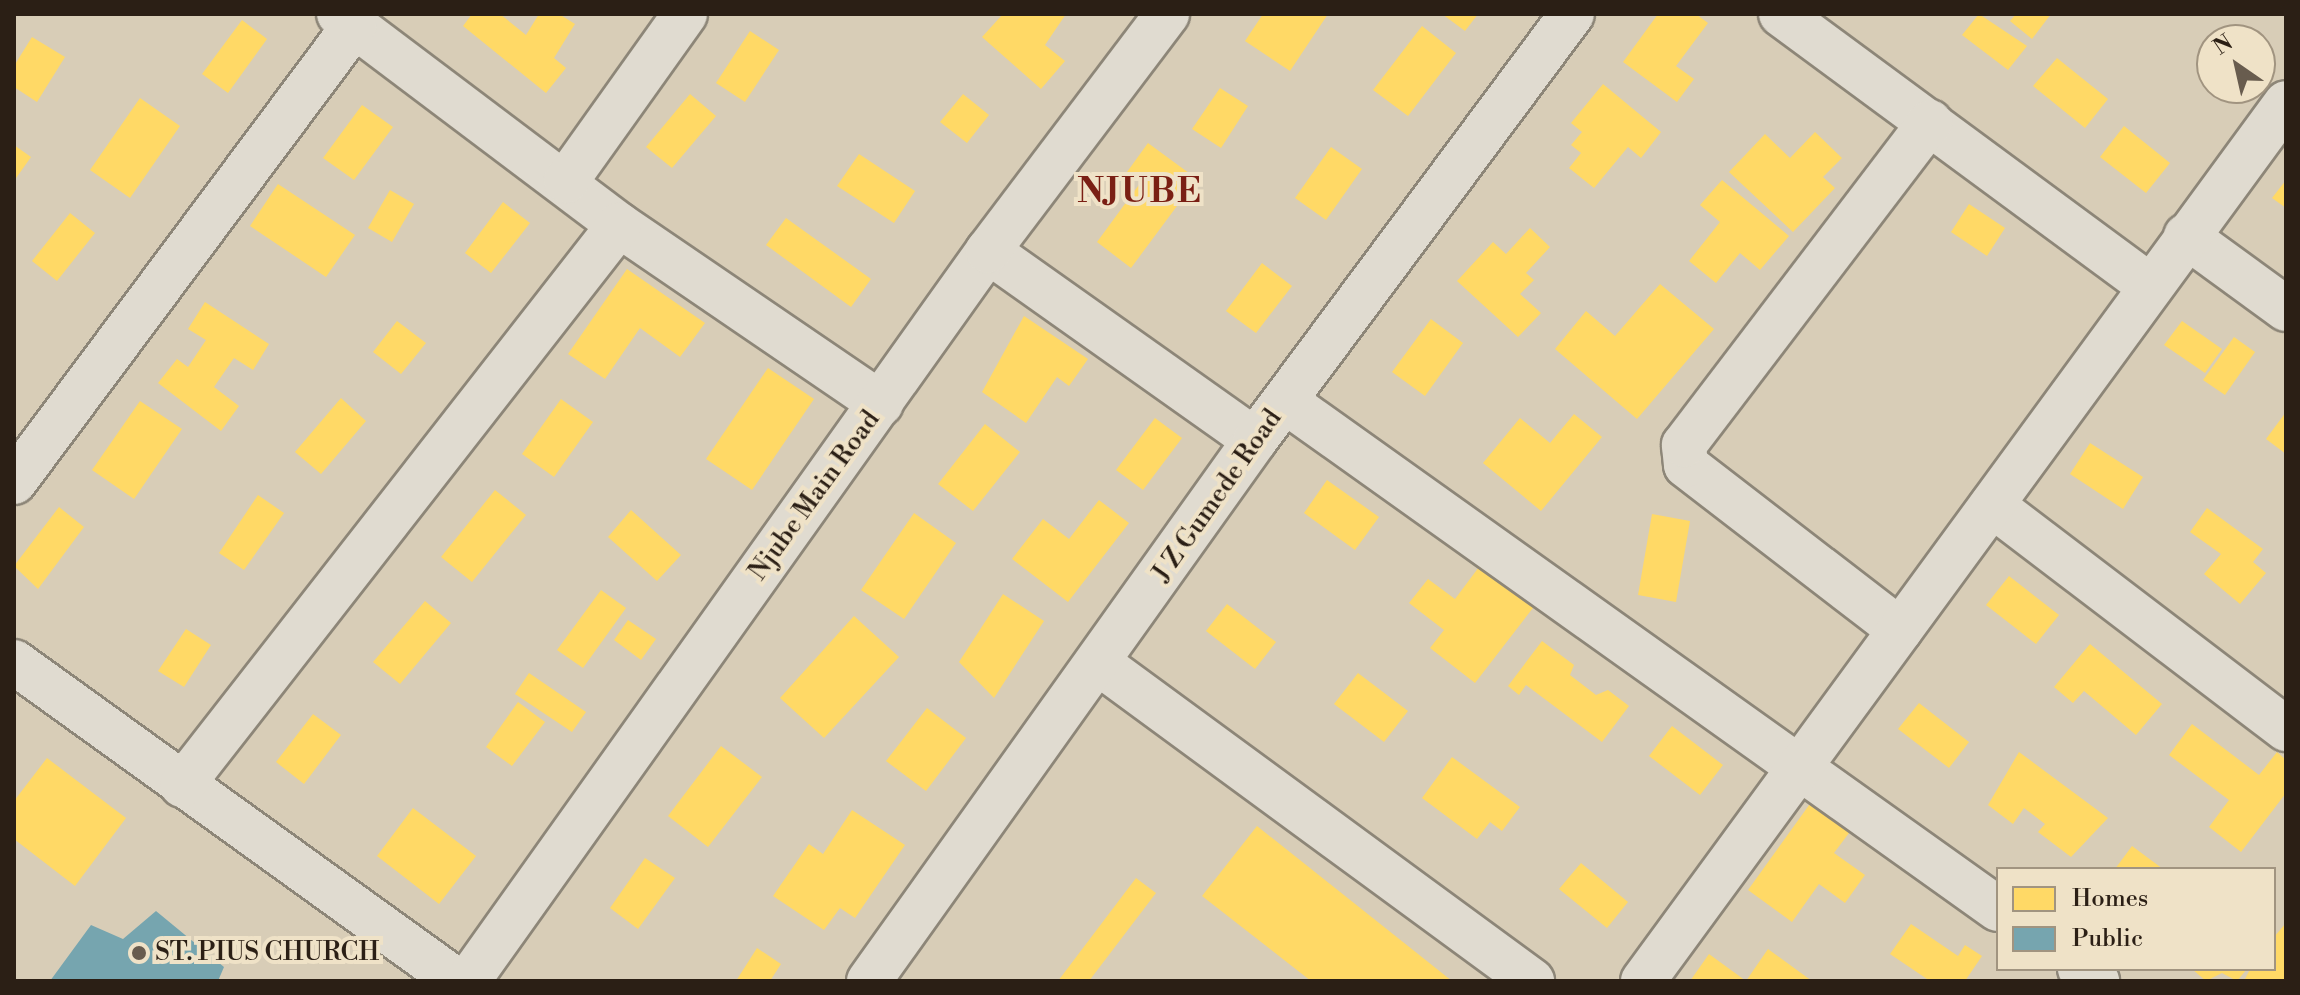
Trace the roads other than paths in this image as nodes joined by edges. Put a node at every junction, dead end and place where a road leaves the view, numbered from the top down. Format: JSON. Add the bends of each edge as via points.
{"nodes":[{"id":1,"x":685,"y":14,"type":"edge"},
{"id":2,"x":1167,"y":14,"type":"edge"},
{"id":3,"x":1572,"y":14,"type":"edge"},
{"id":4,"x":1781,"y":14,"type":"edge"},
{"id":5,"x":346,"y":20,"type":"edge"},
{"id":6,"x":2286,"y":103,"type":"edge"},
{"id":7,"x":1930,"y":122,"type":"junction"},
{"id":8,"x":566,"y":181,"type":"junction"},
{"id":9,"x":619,"y":225,"type":"junction"},
{"id":10,"x":2186,"y":236,"type":"junction"},
{"id":11,"x":988,"y":251,"type":"junction"},
{"id":12,"x":2149,"y":285,"type":"junction"},
{"id":13,"x":2286,"y":309,"type":"edge"},
{"id":14,"x":1285,"y":401,"type":"junction"},
{"id":15,"x":881,"y":404,"type":"junction"},
{"id":16,"x":1255,"y":440,"type":"junction"},
{"id":17,"x":14,"y":482,"type":"edge"},
{"id":18,"x":1992,"y":505,"type":"junction"},
{"id":19,"x":1900,"y":630,"type":"junction"},
{"id":20,"x":14,"y":662,"type":"edge"},
{"id":21,"x":1100,"y":664,"type":"junction"},
{"id":22,"x":2286,"y":729,"type":"edge"},
{"id":23,"x":1799,"y":765,"type":"junction"},
{"id":24,"x":182,"y":785,"type":"junction"},
{"id":25,"x":1996,"y":908,"type":"edge"},
{"id":26,"x":457,"y":981,"type":"edge"},
{"id":27,"x":468,"y":981,"type":"edge"},
{"id":28,"x":869,"y":981,"type":"edge"},
{"id":29,"x":1532,"y":981,"type":"edge"},
{"id":30,"x":1643,"y":981,"type":"edge"}],
"edges":[{"from":1,"to":8,"type":"street"},
{"from":2,"to":11,"type":"street","name":"Njube Main Road"},
{"from":3,"to":14,"type":"street","name":"J Z Gumede Road"},
{"from":4,"to":7,"type":"street"},
{"from":5,"to":8,"type":"street"},
{"from":5,"to":17,"type":"street"},
{"from":6,"to":10,"type":"street"},
{"from":7,"to":12,"type":"street"},
{"from":7,"to":19,"type":"street","via":[[1684,445],[1686,465]]},
{"from":8,"to":9,"type":"street"},
{"from":9,"to":15,"type":"street"},
{"from":9,"to":24,"type":"street"},
{"from":10,"to":12,"type":"street"},
{"from":10,"to":13,"type":"street"},
{"from":11,"to":15,"type":"street","name":"Njube Main Road"},
{"from":11,"to":16,"type":"street"},
{"from":12,"to":18,"type":"street"},
{"from":14,"to":16,"type":"street","name":"J Z Gumede Road"},
{"from":14,"to":23,"type":"street"},
{"from":15,"to":27,"type":"street","name":"Njube Main Road"},
{"from":16,"to":21,"type":"street","name":"J Z Gumede Road"},
{"from":18,"to":19,"type":"street"},
{"from":18,"to":22,"type":"street"},
{"from":19,"to":23,"type":"street"},
{"from":20,"to":24,"type":"street"},
{"from":21,"to":28,"type":"street","name":"J Z Gumede Road"},
{"from":21,"to":29,"type":"street"},
{"from":23,"to":25,"type":"street"},
{"from":23,"to":30,"type":"street"},
{"from":24,"to":26,"type":"street"}]}
